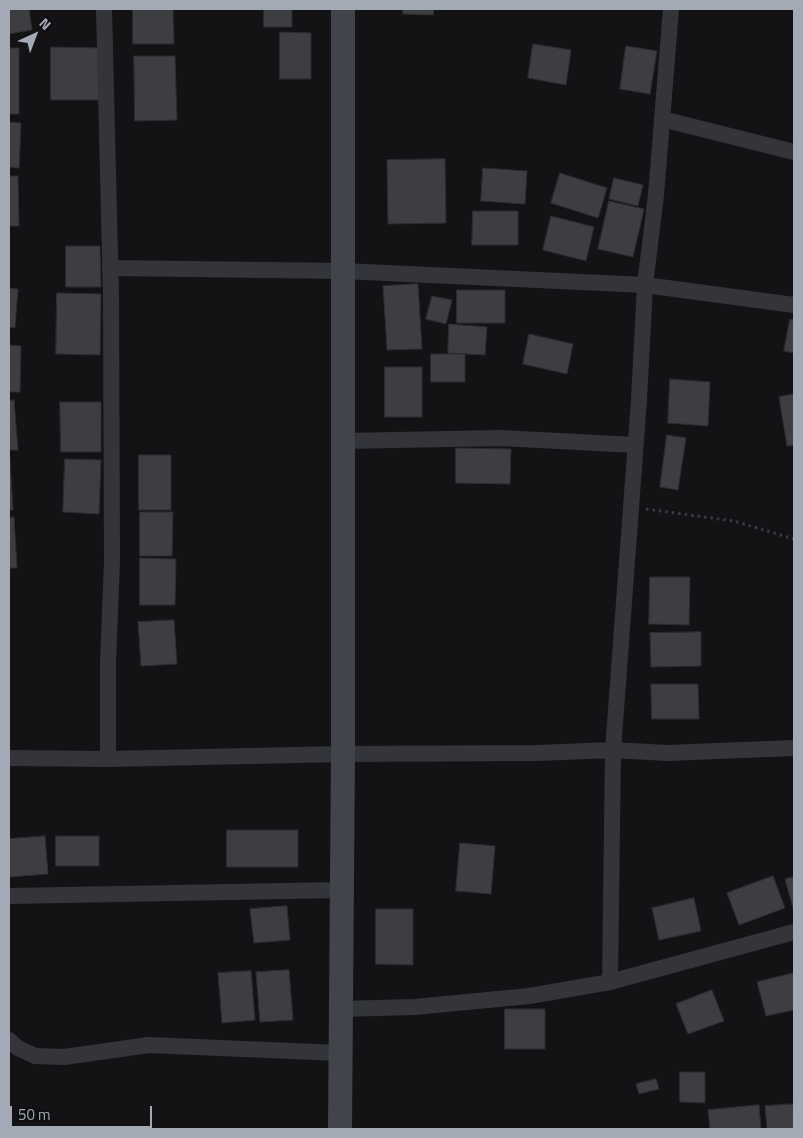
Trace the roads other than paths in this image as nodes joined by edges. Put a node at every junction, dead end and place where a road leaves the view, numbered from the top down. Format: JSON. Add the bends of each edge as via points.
{"nodes":[{"id":1,"x":104,"y":9,"type":"edge"},
{"id":2,"x":343,"y":9,"type":"edge"},
{"id":3,"x":671,"y":9,"type":"edge"},
{"id":4,"x":662,"y":119,"type":"junction"},
{"id":5,"x":794,"y":152,"type":"edge"},
{"id":6,"x":110,"y":268,"type":"junction"},
{"id":7,"x":344,"y":271,"type":"junction"},
{"id":8,"x":645,"y":286,"type":"junction"},
{"id":9,"x":794,"y":305,"type":"edge"},
{"id":10,"x":343,"y":441,"type":"junction"},
{"id":11,"x":636,"y":445,"type":"junction"},
{"id":12,"x":794,"y":748,"type":"edge"},
{"id":13,"x":613,"y":750,"type":"junction"},
{"id":14,"x":343,"y":754,"type":"junction"},
{"id":15,"x":9,"y":758,"type":"edge"},
{"id":16,"x":108,"y":759,"type":"junction"},
{"id":17,"x":341,"y":890,"type":"junction"},
{"id":18,"x":9,"y":896,"type":"edge"},
{"id":19,"x":794,"y":932,"type":"edge"},
{"id":20,"x":610,"y":982,"type":"junction"},
{"id":21,"x":340,"y":1010,"type":"junction"},
{"id":22,"x":9,"y":1040,"type":"edge"},
{"id":23,"x":340,"y":1053,"type":"junction"},
{"id":24,"x":340,"y":1129,"type":"edge"}],
"edges":[{"from":1,"to":6,"type":"street"},
{"from":2,"to":7,"type":"main road"},
{"from":3,"to":4,"type":"street"},
{"from":4,"to":5,"type":"street"},
{"from":4,"to":8,"type":"street"},
{"from":6,"to":7,"type":"street"},
{"from":6,"to":16,"type":"street","via":[[112,561]]},
{"from":7,"to":8,"type":"street"},
{"from":7,"to":10,"type":"main road"},
{"from":8,"to":9,"type":"street"},
{"from":8,"to":11,"type":"street"},
{"from":10,"to":11,"type":"street","via":[[501,438]]},
{"from":10,"to":14,"type":"main road"},
{"from":11,"to":13,"type":"street"},
{"from":12,"to":13,"type":"street","via":[[667,753]]},
{"from":13,"to":14,"type":"street"},
{"from":13,"to":20,"type":"street"},
{"from":14,"to":16,"type":"street"},
{"from":14,"to":17,"type":"main road"},
{"from":15,"to":16,"type":"street"},
{"from":17,"to":18,"type":"street"},
{"from":17,"to":21,"type":"main road"},
{"from":19,"to":20,"type":"street"},
{"from":20,"to":21,"type":"street","via":[[415,1007]]},
{"from":21,"to":23,"type":"main road"},
{"from":22,"to":23,"type":"street","via":[[34,1056],[64,1057],[149,1045]]},
{"from":23,"to":24,"type":"main road"}]}
